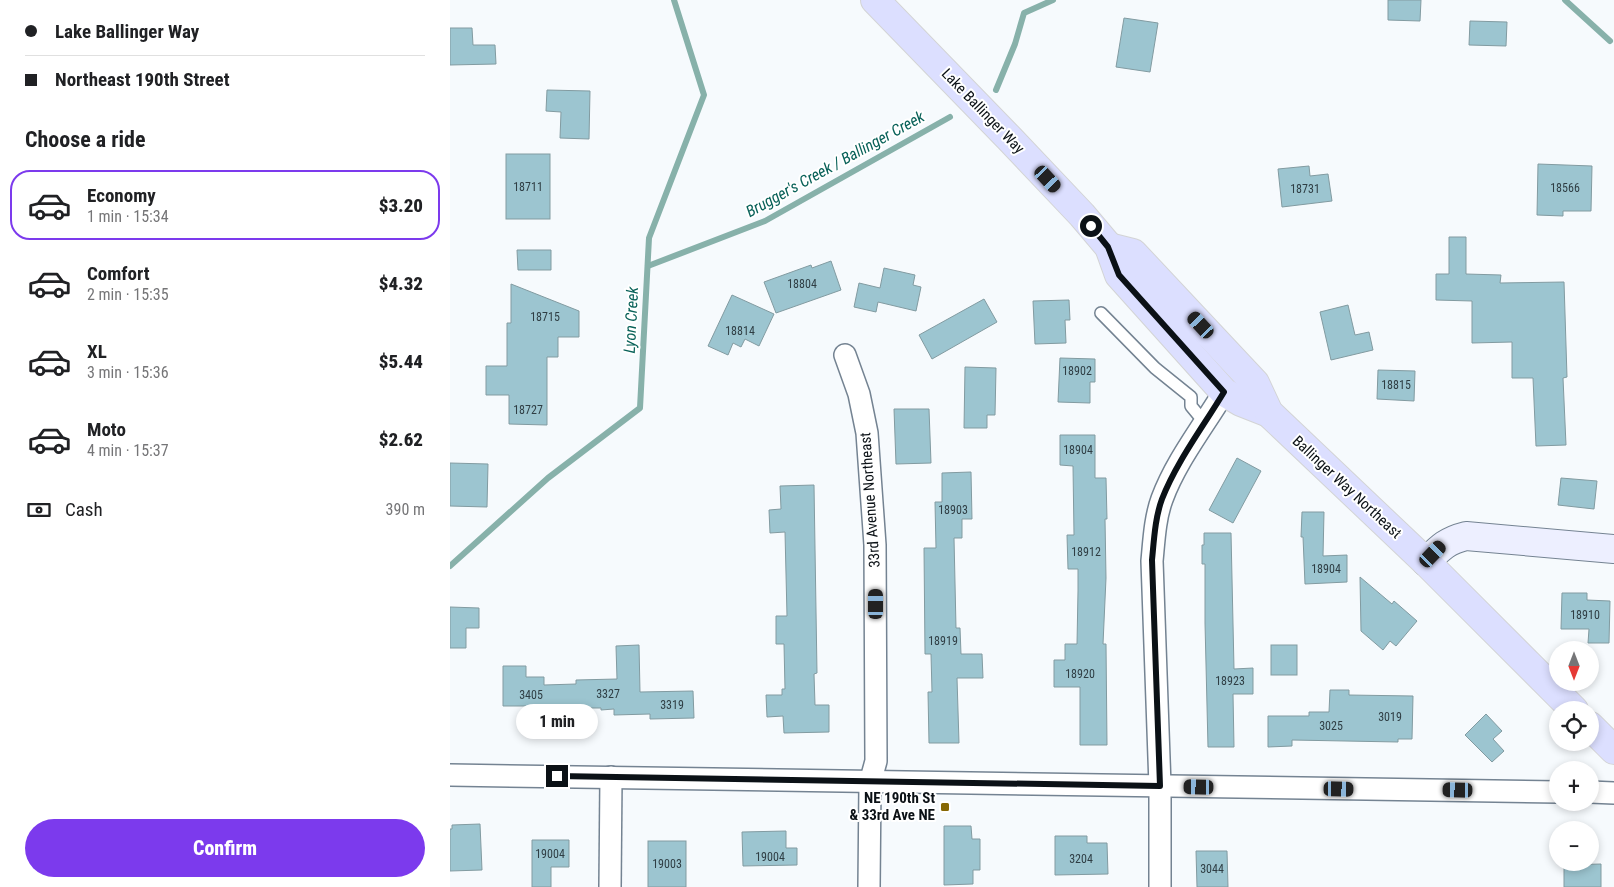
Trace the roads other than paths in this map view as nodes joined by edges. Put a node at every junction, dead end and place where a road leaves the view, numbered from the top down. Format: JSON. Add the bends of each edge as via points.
{"nodes":[{"id":1,"x":874,"y":0,"type":"edge"},
{"id":2,"x":1108,"y":247,"type":"junction"},
{"id":3,"x":1101,"y":313,"type":"dead end"},
{"id":4,"x":845,"y":355,"type":"dead end"},
{"id":5,"x":1224,"y":392,"type":"junction"},
{"id":6,"x":1269,"y":413,"type":"junction"},
{"id":7,"x":1205,"y":423,"type":"junction"},
{"id":8,"x":1614,"y":549,"type":"edge"},
{"id":9,"x":1426,"y":562,"type":"junction"},
{"id":10,"x":1565,"y":701,"type":"edge"},
{"id":11,"x":1599,"y":735,"type":"edge"},
{"id":12,"x":1614,"y":750,"type":"edge"},
{"id":13,"x":450,"y":775,"type":"edge"},
{"id":14,"x":611,"y":777,"type":"junction"},
{"id":15,"x":870,"y":782,"type":"junction"},
{"id":16,"x":1160,"y":786,"type":"junction"},
{"id":17,"x":1549,"y":792,"type":"edge"},
{"id":18,"x":1599,"y":792,"type":"edge"},
{"id":19,"x":1614,"y":793,"type":"edge"},
{"id":20,"x":610,"y":887,"type":"edge"},
{"id":21,"x":870,"y":887,"type":"edge"},
{"id":22,"x":1160,"y":887,"type":"edge"}],
"edges":[{"from":1,"to":2,"type":"main road","name":"Lake Ballinger Way","via":[[1010,138]]},
{"from":2,"to":5,"type":"main road","name":"Lake Ballinger Way","via":[[1119,275]]},
{"from":2,"to":6,"type":"main road","via":[[1133,253],[1255,383]]},
{"from":3,"to":7,"type":"lane","via":[[1155,368],[1191,397],[1190,406]]},
{"from":4,"to":15,"type":"street","name":"33rd Avenue Northeast","via":[[859,394],[867,433],[875,545],[876,761]]},
{"from":5,"to":6,"type":"main road","name":"Lake Ballinger Way"},
{"from":5,"to":7,"type":"street"},
{"from":6,"to":9,"type":"main road","name":"Ballinger Way Northeast"},
{"from":7,"to":16,"type":"street","via":[[1173,476],[1162,500],[1156,525],[1152,560]]},
{"from":8,"to":9,"type":"street","via":[[1466,536],[1452,539]]},
{"from":9,"to":10,"type":"main road","name":"Ballinger Way Northeast"},
{"from":11,"to":12,"type":"main road"},
{"from":13,"to":14,"type":"street"},
{"from":14,"to":15,"type":"street"},
{"from":14,"to":20,"type":"street"},
{"from":15,"to":16,"type":"street"},
{"from":15,"to":21,"type":"street","name":"33rd Avenue Northeast"},
{"from":16,"to":17,"type":"street"},
{"from":16,"to":22,"type":"street"},
{"from":18,"to":19,"type":"street"}]}
